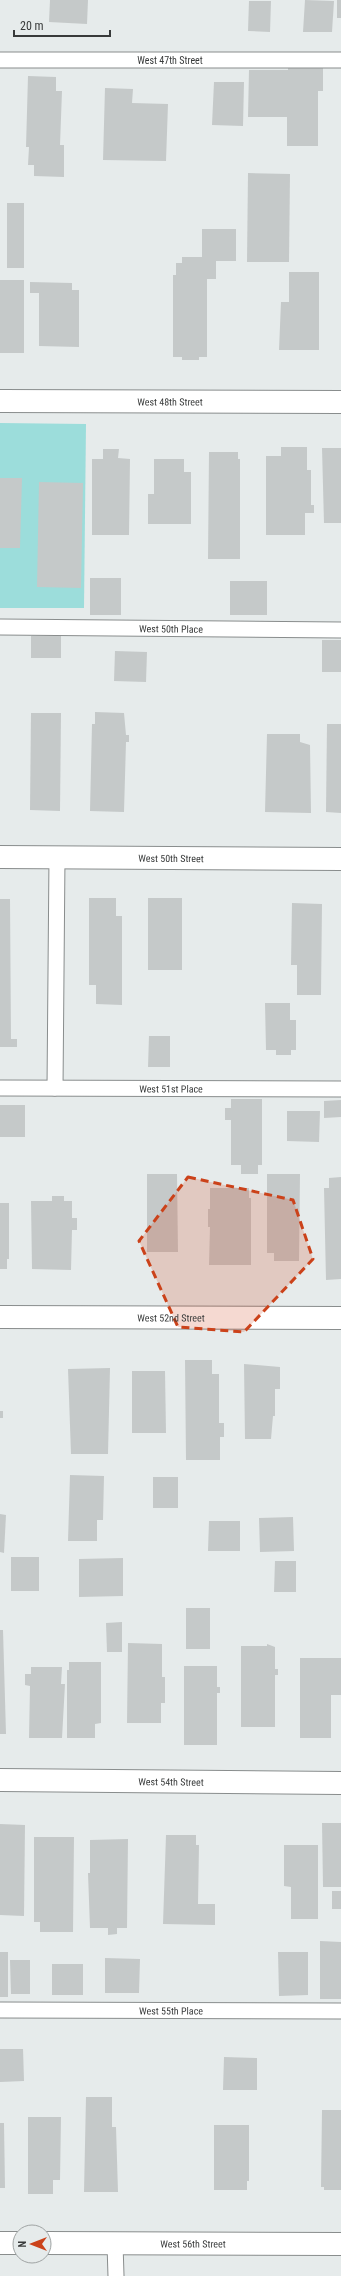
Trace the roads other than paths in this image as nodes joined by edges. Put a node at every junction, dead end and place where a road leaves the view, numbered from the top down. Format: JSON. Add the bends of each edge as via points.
{"nodes":[{"id":1,"x":0,"y":60,"type":"edge"},
{"id":2,"x":341,"y":60,"type":"edge"},
{"id":3,"x":0,"y":401,"type":"edge"},
{"id":4,"x":341,"y":402,"type":"edge"},
{"id":5,"x":0,"y":627,"type":"edge"},
{"id":6,"x":341,"y":630,"type":"edge"},
{"id":7,"x":0,"y":857,"type":"edge"},
{"id":8,"x":57,"y":857,"type":"junction"},
{"id":9,"x":341,"y":859,"type":"edge"},
{"id":10,"x":0,"y":1088,"type":"edge"},
{"id":11,"x":55,"y":1088,"type":"junction"},
{"id":12,"x":341,"y":1089,"type":"edge"},
{"id":13,"x":0,"y":1317,"type":"edge"},
{"id":14,"x":341,"y":1318,"type":"edge"},
{"id":15,"x":0,"y":1780,"type":"edge"},
{"id":16,"x":341,"y":1783,"type":"edge"},
{"id":17,"x":0,"y":2010,"type":"edge"},
{"id":18,"x":341,"y":2011,"type":"edge"},
{"id":19,"x":0,"y":2243,"type":"edge"},
{"id":20,"x":12,"y":2243,"type":"edge"},
{"id":21,"x":52,"y":2243,"type":"edge"},
{"id":22,"x":115,"y":2244,"type":"junction"},
{"id":23,"x":341,"y":2244,"type":"edge"},
{"id":24,"x":116,"y":2276,"type":"edge"}],
"edges":[{"from":1,"to":2,"type":"lane","name":"West 47th Street"},
{"from":3,"to":4,"type":"street","name":"West 48th Street"},
{"from":5,"to":6,"type":"lane","name":"West 50th Place"},
{"from":7,"to":8,"type":"street","name":"West 50th Street"},
{"from":8,"to":9,"type":"street","name":"West 50th Street"},
{"from":8,"to":11,"type":"lane"},
{"from":10,"to":11,"type":"lane","name":"West 51st Place"},
{"from":11,"to":12,"type":"lane","name":"West 51st Place"},
{"from":13,"to":14,"type":"street","name":"West 52nd Street"},
{"from":15,"to":16,"type":"street","name":"West 54th Street"},
{"from":17,"to":18,"type":"lane","name":"West 55th Place"},
{"from":19,"to":20,"type":"street"},
{"from":21,"to":22,"type":"street","name":"West 56th Street"},
{"from":22,"to":23,"type":"street","name":"West 56th Street"},
{"from":22,"to":24,"type":"lane"}]}
